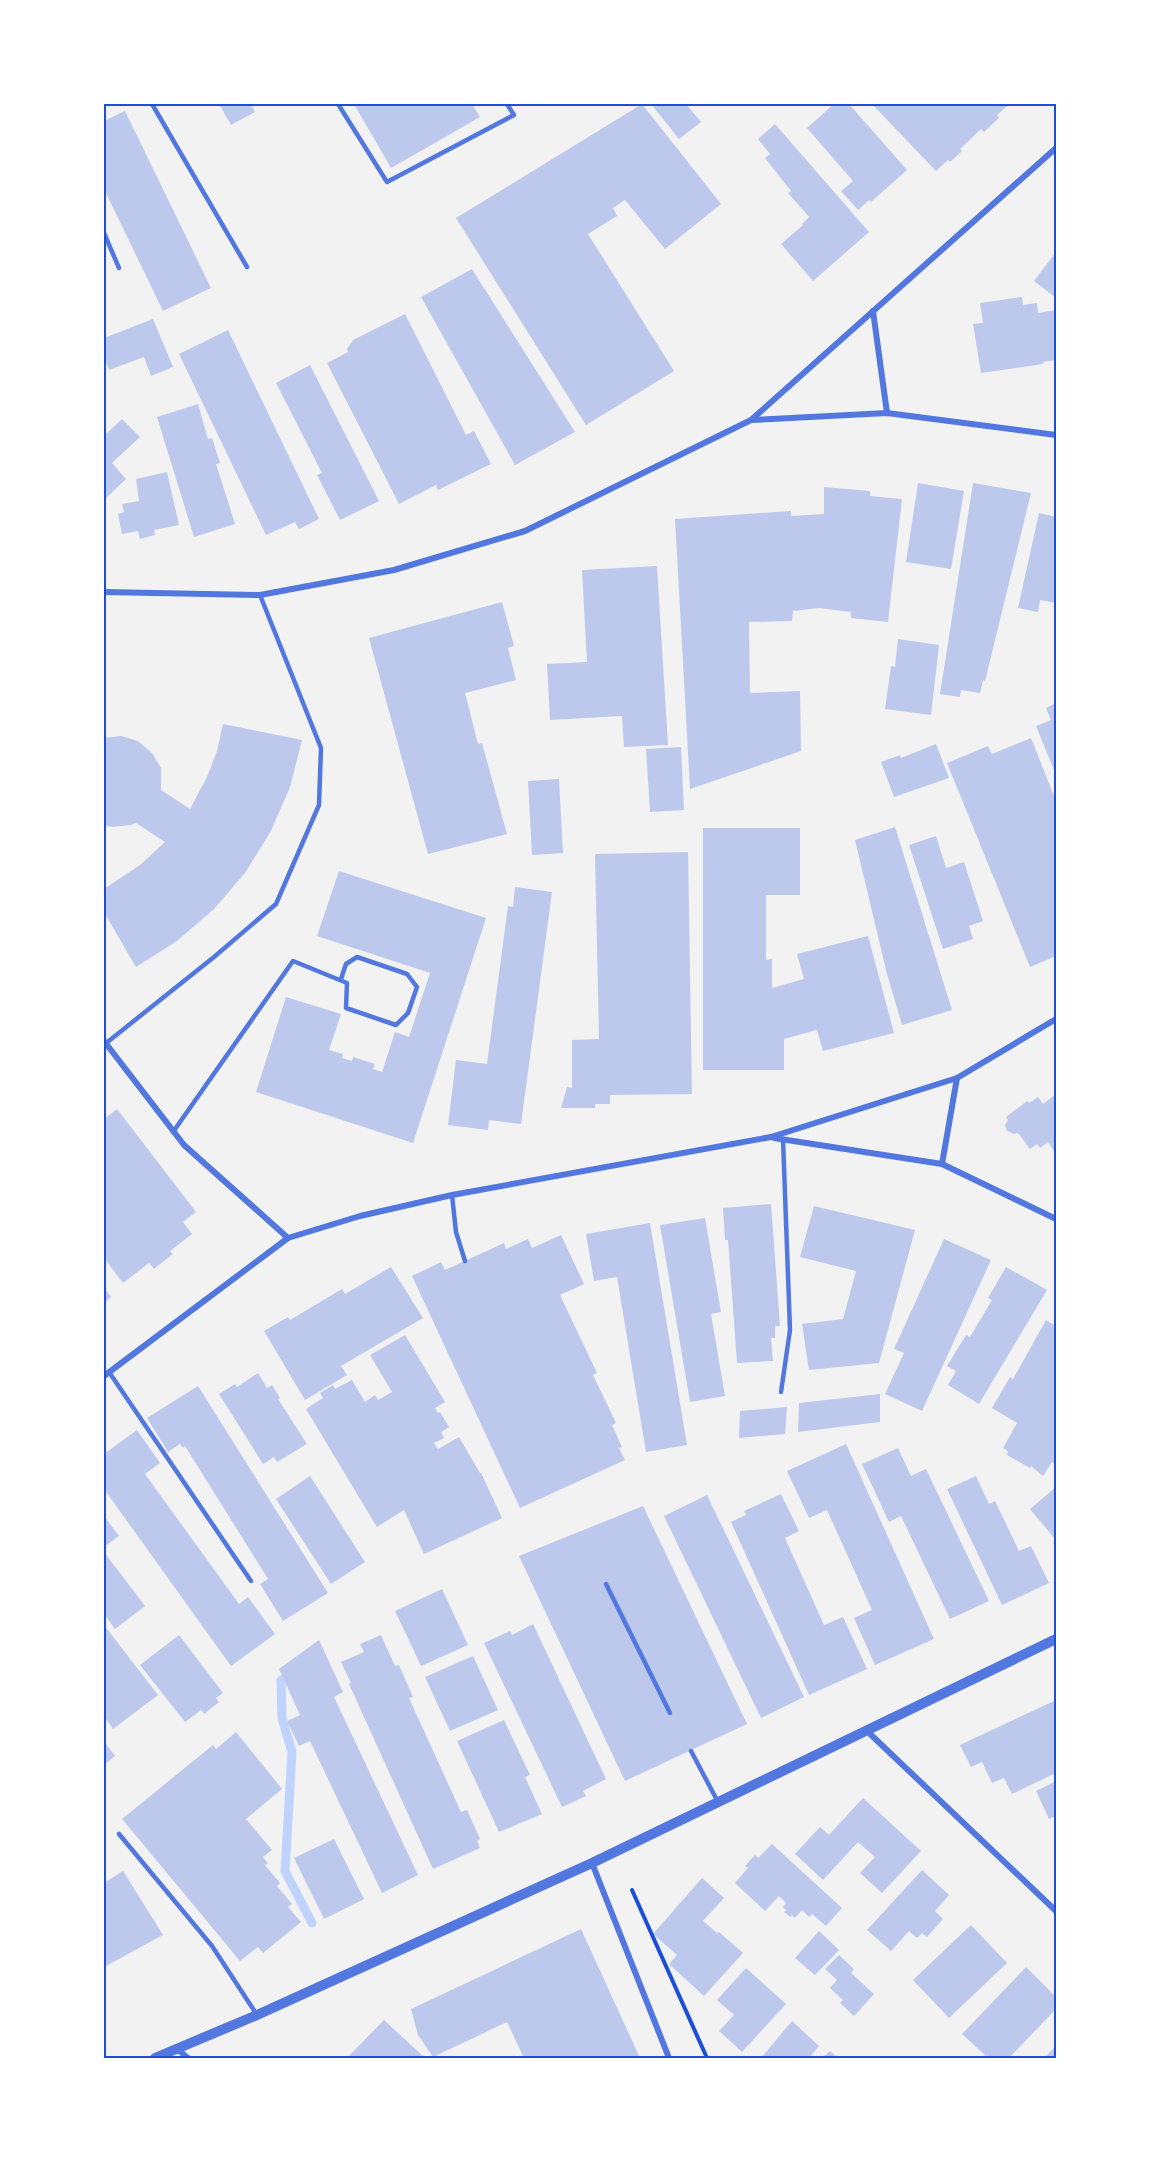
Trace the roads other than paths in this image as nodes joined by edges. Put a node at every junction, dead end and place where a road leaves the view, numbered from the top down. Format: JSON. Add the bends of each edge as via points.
{"nodes":[{"id":1,"x":152,"y":104,"type":"edge"},
{"id":2,"x":338,"y":104,"type":"edge"},
{"id":3,"x":507,"y":104,"type":"edge"},
{"id":4,"x":1056,"y":148,"type":"edge"},
{"id":5,"x":104,"y":233,"type":"edge"},
{"id":6,"x":247,"y":267,"type":"dead end"},
{"id":7,"x":119,"y":268,"type":"dead end"},
{"id":8,"x":873,"y":311,"type":"junction"},
{"id":9,"x":887,"y":413,"type":"junction"},
{"id":10,"x":751,"y":420,"type":"junction"},
{"id":11,"x":1056,"y":435,"type":"edge"},
{"id":12,"x":104,"y":592,"type":"edge"},
{"id":13,"x":260,"y":595,"type":"junction"},
{"id":14,"x":341,"y":979,"type":"junction"},
{"id":15,"x":1056,"y":1019,"type":"edge"},
{"id":16,"x":104,"y":1042,"type":"edge"},
{"id":17,"x":957,"y":1078,"type":"junction"},
{"id":18,"x":173,"y":1132,"type":"junction"},
{"id":19,"x":771,"y":1137,"type":"junction"},
{"id":20,"x":783,"y":1139,"type":"junction"},
{"id":21,"x":942,"y":1164,"type":"junction"},
{"id":22,"x":452,"y":1195,"type":"junction"},
{"id":23,"x":1056,"y":1219,"type":"edge"},
{"id":24,"x":288,"y":1238,"type":"junction"},
{"id":25,"x":465,"y":1261,"type":"dead end"},
{"id":26,"x":106,"y":1374,"type":"edge"},
{"id":27,"x":781,"y":1392,"type":"dead end"},
{"id":28,"x":251,"y":1581,"type":"dead end"},
{"id":29,"x":606,"y":1584,"type":"dead end"},
{"id":30,"x":1056,"y":1639,"type":"edge"},
{"id":31,"x":670,"y":1713,"type":"dead end"},
{"id":32,"x":867,"y":1731,"type":"junction"},
{"id":33,"x":691,"y":1751,"type":"dead end"},
{"id":34,"x":718,"y":1802,"type":"junction"},
{"id":35,"x":119,"y":1834,"type":"dead end"},
{"id":36,"x":592,"y":1863,"type":"junction"},
{"id":37,"x":1056,"y":1911,"type":"edge"},
{"id":38,"x":257,"y":2015,"type":"junction"},
{"id":39,"x":177,"y":2049,"type":"junction"},
{"id":40,"x":155,"y":2058,"type":"edge"},
{"id":41,"x":188,"y":2058,"type":"edge"},
{"id":42,"x":669,"y":2058,"type":"edge"}],
"edges":[{"from":1,"to":6,"type":"lane"},
{"from":2,"to":3,"type":"lane","via":[[387,182],[514,115]]},
{"from":4,"to":8,"type":"street"},
{"from":5,"to":7,"type":"lane"},
{"from":8,"to":9,"type":"street"},
{"from":8,"to":10,"type":"street"},
{"from":9,"to":10,"type":"street"},
{"from":9,"to":11,"type":"street"},
{"from":10,"to":13,"type":"street","via":[[525,531],[394,570]]},
{"from":12,"to":13,"type":"street"},
{"from":13,"to":16,"type":"lane","via":[[321,748],[319,805],[276,904]]},
{"from":14,"to":14,"type":"lane","via":[[347,983],[346,1008],[396,1024],[408,1013],[417,987],[407,974],[357,957],[346,964]]},
{"from":14,"to":18,"type":"lane","via":[[293,961]]},
{"from":15,"to":17,"type":"street"},
{"from":16,"to":18,"type":"street"},
{"from":17,"to":19,"type":"street"},
{"from":17,"to":21,"type":"street"},
{"from":18,"to":24,"type":"street"},
{"from":19,"to":20,"type":"street"},
{"from":19,"to":22,"type":"street"},
{"from":20,"to":21,"type":"street"},
{"from":20,"to":27,"type":"lane","via":[[790,1329]]},
{"from":21,"to":23,"type":"street"},
{"from":22,"to":24,"type":"street","via":[[360,1216]]},
{"from":22,"to":25,"type":"lane","via":[[456,1232]]},
{"from":24,"to":26,"type":"street"},
{"from":26,"to":28,"type":"lane"},
{"from":29,"to":31,"type":"lane"},
{"from":30,"to":32,"type":"street"},
{"from":32,"to":34,"type":"street"},
{"from":32,"to":37,"type":"street"},
{"from":33,"to":34,"type":"lane"},
{"from":34,"to":36,"type":"street"},
{"from":35,"to":38,"type":"lane","via":[[212,1946]]},
{"from":36,"to":38,"type":"street"},
{"from":36,"to":42,"type":"street"},
{"from":38,"to":39,"type":"street"},
{"from":39,"to":40,"type":"street"},
{"from":39,"to":41,"type":"street"}]}
